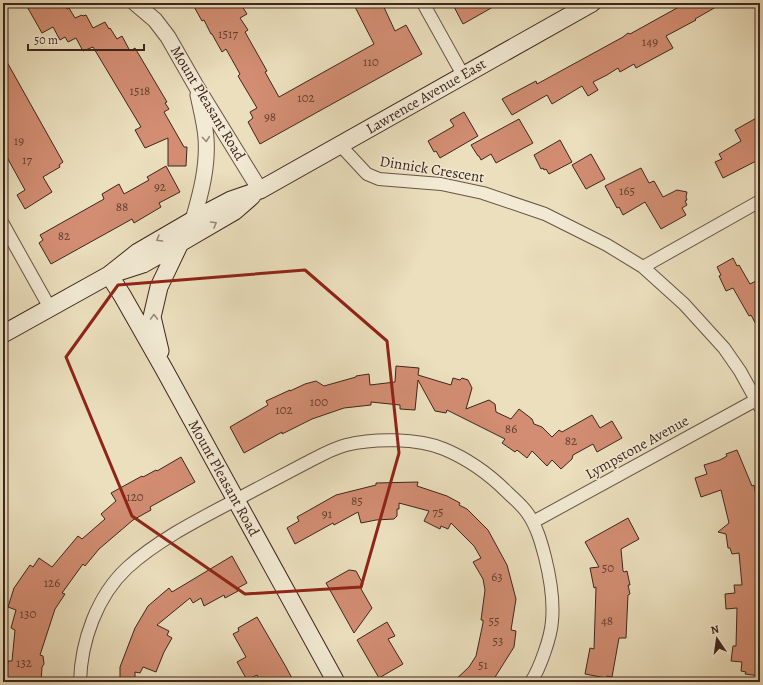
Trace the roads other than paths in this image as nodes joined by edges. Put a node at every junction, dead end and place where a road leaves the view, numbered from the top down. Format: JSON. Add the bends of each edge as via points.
{"nodes":[{"id":1,"x":134,"y":3,"type":"edge"},
{"id":2,"x":423,"y":3,"type":"edge"},
{"id":3,"x":592,"y":3,"type":"edge"},
{"id":4,"x":463,"y":74,"type":"junction"},
{"id":5,"x":196,"y":86,"type":"junction"},
{"id":6,"x":340,"y":145,"type":"junction"},
{"id":7,"x":260,"y":190,"type":"junction"},
{"id":8,"x":760,"y":201,"type":"edge"},
{"id":9,"x":193,"y":220,"type":"junction"},
{"id":10,"x":3,"y":224,"type":"edge"},
{"id":11,"x":180,"y":244,"type":"junction"},
{"id":12,"x":643,"y":267,"type":"junction"},
{"id":13,"x":109,"y":275,"type":"junction"},
{"id":14,"x":50,"y":308,"type":"junction"},
{"id":15,"x":3,"y":334,"type":"edge"},
{"id":16,"x":164,"y":369,"type":"junction"},
{"id":17,"x":758,"y":403,"type":"edge"},
{"id":18,"x":237,"y":500,"type":"junction"},
{"id":19,"x":533,"y":522,"type":"junction"},
{"id":20,"x":80,"y":682,"type":"edge"},
{"id":21,"x":336,"y":682,"type":"edge"},
{"id":22,"x":531,"y":682,"type":"edge"}],
"edges":[{"from":1,"to":5,"type":"street","name":"Mount Pleasant Road","via":[[155,20],[168,37]]},
{"from":2,"to":4,"type":"street"},
{"from":3,"to":4,"type":"main road","name":"Lawrence Avenue East"},
{"from":4,"to":6,"type":"main road","name":"Lawrence Avenue East"},
{"from":5,"to":7,"type":"street","name":"Mount Pleasant Road"},
{"from":5,"to":9,"type":"street","one_way":true,"via":[[206,136],[206,160]]},
{"from":6,"to":7,"type":"main road","name":"Lawrence Avenue East"},
{"from":6,"to":12,"type":"street","name":"Dinnick Crescent","via":[[366,174],[379,179],[441,184],[503,199],[581,230]]},
{"from":7,"to":9,"type":"main road","name":"Lawrence Avenue East","via":[[231,200]]},
{"from":11,"to":7,"type":"main road","name":"Lawrence Avenue East","one_way":true,"via":[[235,211]]},
{"from":8,"to":12,"type":"street"},
{"from":9,"to":13,"type":"main road","name":"Lawrence Avenue East","one_way":true,"via":[[138,252]]},
{"from":10,"to":14,"type":"street"},
{"from":11,"to":13,"type":"main road","name":"Lawrence Avenue East","via":[[143,264]]},
{"from":16,"to":11,"type":"main road","one_way":true,"via":[[152,317],[159,287]]},
{"from":12,"to":17,"type":"street","name":"Dinnick Crescent","via":[[684,304],[724,348]]},
{"from":13,"to":14,"type":"main road","name":"Lawrence Avenue East"},
{"from":13,"to":16,"type":"main road","name":"Mount Pleasant Road"},
{"from":14,"to":15,"type":"main road","name":"Lawrence Avenue East"},
{"from":16,"to":18,"type":"main road","name":"Mount Pleasant Road"},
{"from":17,"to":19,"type":"street","name":"Lympstone Avenue"},
{"from":18,"to":19,"type":"street","via":[[328,452],[357,443],[392,440],[442,448],[462,457],[496,481],[528,513]]},
{"from":18,"to":20,"type":"street","via":[[157,546],[116,579],[101,603],[86,638]]},
{"from":18,"to":21,"type":"main road","name":"Mount Pleasant Road"},
{"from":19,"to":22,"type":"street","via":[[548,570],[552,621],[542,658]]}]}
